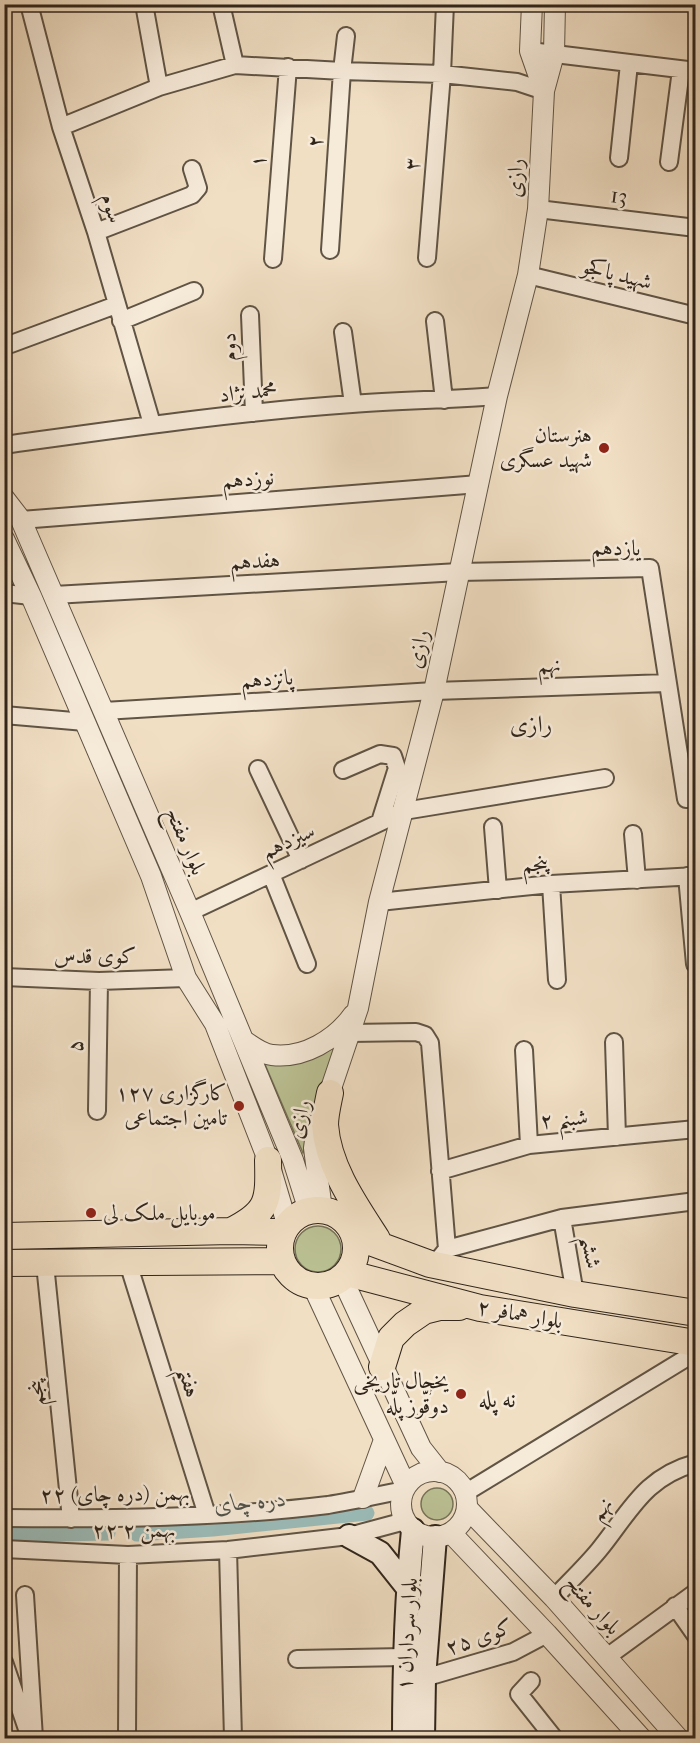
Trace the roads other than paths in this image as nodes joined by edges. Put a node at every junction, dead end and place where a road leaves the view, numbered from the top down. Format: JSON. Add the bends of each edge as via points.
{"nodes":[{"id":1,"x":29,"y":4,"type":"edge"},
{"id":2,"x":144,"y":4,"type":"edge"},
{"id":3,"x":221,"y":4,"type":"edge"},
{"id":4,"x":445,"y":4,"type":"edge"},
{"id":5,"x":532,"y":4,"type":"edge"},
{"id":6,"x":555,"y":4,"type":"edge"},
{"id":7,"x":346,"y":36,"type":"dead end"},
{"id":8,"x":530,"y":51,"type":"junction"},
{"id":9,"x":554,"y":54,"type":"junction"},
{"id":10,"x":235,"y":64,"type":"junction"},
{"id":11,"x":629,"y":64,"type":"junction"},
{"id":12,"x":288,"y":67,"type":"junction"},
{"id":13,"x":688,"y":70,"type":"edge"},
{"id":14,"x":342,"y":71,"type":"junction"},
{"id":15,"x":442,"y":74,"type":"junction"},
{"id":16,"x":159,"y":87,"type":"junction"},
{"id":17,"x":543,"y":91,"type":"junction"},
{"id":18,"x":61,"y":127,"type":"junction"},
{"id":19,"x":619,"y":158,"type":"dead end"},
{"id":20,"x":669,"y":162,"type":"dead end"},
{"id":21,"x":192,"y":170,"type":"dead end"},
{"id":22,"x":538,"y":209,"type":"junction"},
{"id":23,"x":696,"y":228,"type":"edge"},
{"id":24,"x":96,"y":232,"type":"junction"},
{"id":25,"x":330,"y":250,"type":"dead end"},
{"id":26,"x":427,"y":258,"type":"dead end"},
{"id":27,"x":273,"y":259,"type":"dead end"},
{"id":28,"x":528,"y":274,"type":"junction"},
{"id":29,"x":194,"y":291,"type":"dead end"},
{"id":30,"x":119,"y":313,"type":"junction"},
{"id":31,"x":250,"y":315,"type":"dead end"},
{"id":32,"x":696,"y":316,"type":"edge"},
{"id":33,"x":435,"y":321,"type":"dead end"},
{"id":34,"x":344,"y":332,"type":"dead end"},
{"id":35,"x":11,"y":344,"type":"dead end"},
{"id":36,"x":497,"y":396,"type":"junction"},
{"id":37,"x":444,"y":400,"type":"junction"},
{"id":38,"x":353,"y":404,"type":"junction"},
{"id":39,"x":254,"y":413,"type":"junction"},
{"id":40,"x":152,"y":424,"type":"junction"},
{"id":41,"x":4,"y":445,"type":"edge"},
{"id":42,"x":479,"y":484,"type":"junction"},
{"id":43,"x":4,"y":498,"type":"edge"},
{"id":44,"x":21,"y":520,"type":"junction"},
{"id":45,"x":4,"y":540,"type":"edge"},
{"id":46,"x":459,"y":572,"type":"junction"},
{"id":47,"x":4,"y":593,"type":"edge"},
{"id":48,"x":54,"y":595,"type":"junction"},
{"id":49,"x":31,"y":596,"type":"junction"},
{"id":50,"x":667,"y":683,"type":"junction"},
{"id":51,"x":434,"y":691,"type":"junction"},
{"id":52,"x":104,"y":711,"type":"junction"},
{"id":53,"x":4,"y":715,"type":"edge"},
{"id":54,"x":85,"y":723,"type":"junction"},
{"id":55,"x":126,"y":763,"type":"junction"},
{"id":56,"x":258,"y":769,"type":"dead end"},
{"id":57,"x":343,"y":770,"type":"dead end"},
{"id":58,"x":106,"y":771,"type":"junction"},
{"id":59,"x":605,"y":778,"type":"dead end"},
{"id":60,"x":691,"y":798,"type":"edge"},
{"id":61,"x":404,"y":811,"type":"junction"},
{"id":62,"x":380,"y":822,"type":"junction"},
{"id":63,"x":493,"y":827,"type":"dead end"},
{"id":64,"x":633,"y":834,"type":"dead end"},
{"id":65,"x":301,"y":860,"type":"junction"},
{"id":66,"x":271,"y":874,"type":"junction"},
{"id":67,"x":691,"y":876,"type":"edge"},
{"id":68,"x":637,"y":880,"type":"junction"},
{"id":69,"x":551,"y":884,"type":"junction"},
{"id":70,"x":498,"y":890,"type":"junction"},
{"id":71,"x":380,"y":902,"type":"junction"},
{"id":72,"x":190,"y":912,"type":"junction"},
{"id":73,"x":307,"y":964,"type":"dead end"},
{"id":74,"x":695,"y":964,"type":"edge"},
{"id":75,"x":4,"y":977,"type":"edge"},
{"id":76,"x":186,"y":978,"type":"junction"},
{"id":77,"x":557,"y":980,"type":"dead end"},
{"id":78,"x":99,"y":981,"type":"junction"},
{"id":79,"x":358,"y":1008,"type":"junction"},
{"id":80,"x":350,"y":1033,"type":"junction"},
{"id":81,"x":243,"y":1040,"type":"junction"},
{"id":82,"x":614,"y":1042,"type":"dead end"},
{"id":83,"x":524,"y":1050,"type":"dead end"},
{"id":84,"x":330,"y":1093,"type":"junction"},
{"id":85,"x":97,"y":1112,"type":"dead end"},
{"id":86,"x":696,"y":1130,"type":"edge"},
{"id":87,"x":617,"y":1137,"type":"junction"},
{"id":88,"x":529,"y":1145,"type":"junction"},
{"id":89,"x":278,"y":1164,"type":"junction"},
{"id":90,"x":440,"y":1171,"type":"junction"},
{"id":91,"x":696,"y":1201,"type":"edge"},
{"id":92,"x":316,"y":1210,"type":"junction"},
{"id":93,"x":562,"y":1218,"type":"junction"},
{"id":94,"x":285,"y":1228,"type":"junction"},
{"id":95,"x":231,"y":1231,"type":"junction"},
{"id":96,"x":4,"y":1236,"type":"edge"},
{"id":97,"x":354,"y":1236,"type":"junction"},
{"id":98,"x":382,"y":1246,"type":"junction"},
{"id":99,"x":441,"y":1257,"type":"junction"},
{"id":100,"x":282,"y":1261,"type":"junction"},
{"id":101,"x":4,"y":1263,"type":"edge"},
{"id":102,"x":128,"y":1263,"type":"junction"},
{"id":103,"x":45,"y":1264,"type":"junction"},
{"id":104,"x":344,"y":1276,"type":"junction"},
{"id":105,"x":313,"y":1286,"type":"junction"},
{"id":106,"x":575,"y":1293,"type":"junction"},
{"id":107,"x":480,"y":1308,"type":"junction"},
{"id":108,"x":696,"y":1313,"type":"edge"},
{"id":109,"x":696,"y":1343,"type":"edge"},
{"id":110,"x":696,"y":1352,"type":"edge"},
{"id":111,"x":382,"y":1366,"type":"junction"},
{"id":112,"x":384,"y":1440,"type":"junction"},
{"id":113,"x":696,"y":1463,"type":"edge"},
{"id":114,"x":440,"y":1472,"type":"junction"},
{"id":115,"x":405,"y":1488,"type":"junction"},
{"id":116,"x":363,"y":1498,"type":"junction"},
{"id":117,"x":466,"y":1501,"type":"junction"},
{"id":118,"x":207,"y":1515,"type":"junction"},
{"id":119,"x":4,"y":1518,"type":"edge"},
{"id":120,"x":71,"y":1519,"type":"junction"},
{"id":121,"x":409,"y":1526,"type":"junction"},
{"id":122,"x":443,"y":1535,"type":"junction"},
{"id":123,"x":349,"y":1536,"type":"junction"},
{"id":124,"x":4,"y":1549,"type":"edge"},
{"id":125,"x":228,"y":1550,"type":"junction"},
{"id":126,"x":128,"y":1555,"type":"junction"},
{"id":127,"x":407,"y":1587,"type":"junction"},
{"id":128,"x":696,"y":1592,"type":"edge"},
{"id":129,"x":25,"y":1595,"type":"dead end"},
{"id":130,"x":554,"y":1598,"type":"junction"},
{"id":131,"x":675,"y":1606,"type":"junction"},
{"id":132,"x":547,"y":1634,"type":"junction"},
{"id":133,"x":696,"y":1636,"type":"edge"},
{"id":134,"x":404,"y":1657,"type":"junction"},
{"id":135,"x":607,"y":1657,"type":"junction"},
{"id":136,"x":297,"y":1659,"type":"dead end"},
{"id":137,"x":4,"y":1662,"type":"edge"},
{"id":138,"x":424,"y":1678,"type":"junction"},
{"id":139,"x":531,"y":1681,"type":"dead end"},
{"id":140,"x":32,"y":1738,"type":"edge"},
{"id":141,"x":127,"y":1738,"type":"edge"},
{"id":142,"x":233,"y":1738,"type":"edge"},
{"id":143,"x":404,"y":1738,"type":"edge"},
{"id":144,"x":423,"y":1738,"type":"edge"},
{"id":145,"x":554,"y":1738,"type":"edge"},
{"id":146,"x":641,"y":1738,"type":"edge"},
{"id":147,"x":678,"y":1738,"type":"edge"}],
"edges":[{"from":1,"to":18,"type":"street","name":"سوم"},
{"from":2,"to":16,"type":"street"},
{"from":3,"to":10,"type":"street"},
{"from":4,"to":15,"type":"street","name":"۳"},
{"from":5,"to":8,"type":"street","name":"رازی"},
{"from":6,"to":9,"type":"street","name":"رازی"},
{"from":7,"to":14,"type":"street","name":"۲"},
{"from":8,"to":9,"type":"street"},
{"from":8,"to":17,"type":"street","name":"رازی"},
{"from":9,"to":11,"type":"street"},
{"from":9,"to":17,"type":"street","name":"رازی"},
{"from":10,"to":12,"type":"street"},
{"from":10,"to":16,"type":"street"},
{"from":11,"to":13,"type":"street"},
{"from":11,"to":19,"type":"street"},
{"from":12,"to":14,"type":"street"},
{"from":12,"to":27,"type":"street","name":"۱"},
{"from":13,"to":20,"type":"street"},
{"from":14,"to":15,"type":"street"},
{"from":14,"to":25,"type":"street","name":"۲"},
{"from":15,"to":17,"type":"street","via":[[517,82]]},
{"from":15,"to":26,"type":"street","name":"۳"},
{"from":16,"to":18,"type":"street"},
{"from":17,"to":22,"type":"street","name":"رازی"},
{"from":18,"to":24,"type":"street","name":"سوم"},
{"from":21,"to":24,"type":"street","via":[[198,189],[192,195]]},
{"from":22,"to":23,"type":"street","name":"13"},
{"from":22,"to":28,"type":"street","name":"رازی"},
{"from":24,"to":30,"type":"street","name":"سوم"},
{"from":28,"to":32,"type":"street","name":"شهید پاکجو"},
{"from":28,"to":36,"type":"street","name":"رازی"},
{"from":29,"to":30,"type":"street"},
{"from":30,"to":35,"type":"street"},
{"from":30,"to":40,"type":"street","name":"سوم"},
{"from":31,"to":39,"type":"street","name":"دوم"},
{"from":33,"to":37,"type":"street"},
{"from":34,"to":38,"type":"street"},
{"from":36,"to":37,"type":"street","name":"محمد نژاد"},
{"from":36,"to":42,"type":"street","name":"رازی"},
{"from":37,"to":38,"type":"street","name":"محمد نژاد"},
{"from":38,"to":39,"type":"street","name":"محمد نژاد"},
{"from":39,"to":40,"type":"street","name":"محمد نژاد"},
{"from":40,"to":41,"type":"street","name":"محمد نژاد"},
{"from":42,"to":44,"type":"street","name":"نوزدهم"},
{"from":42,"to":46,"type":"street","name":"رازی"},
{"from":43,"to":44,"type":"street","name":"بلوار مفتح"},
{"from":44,"to":48,"type":"street","name":"بلوار مفتح"},
{"from":45,"to":49,"type":"street","name":"بلوار مفتح"},
{"from":46,"to":48,"type":"street","name":"هفدهم"},
{"from":46,"to":50,"type":"street","name":"یازدهم","via":[[650,568]]},
{"from":46,"to":51,"type":"street","name":"رازی"},
{"from":47,"to":49,"type":"street"},
{"from":48,"to":52,"type":"street","name":"بلوار مفتح"},
{"from":49,"to":54,"type":"street","name":"بلوار مفتح"},
{"from":50,"to":51,"type":"street","name":"نهم"},
{"from":50,"to":60,"type":"street","name":"یازدهم"},
{"from":51,"to":52,"type":"street","name":"پانزدهم"},
{"from":51,"to":61,"type":"street","name":"رازی"},
{"from":52,"to":55,"type":"street","name":"بلوار مفتح"},
{"from":53,"to":54,"type":"street"},
{"from":54,"to":58,"type":"street","name":"بلوار مفتح"},
{"from":55,"to":58,"type":"street"},
{"from":55,"to":72,"type":"street","name":"بلوار مفتح"},
{"from":56,"to":65,"type":"street"},
{"from":57,"to":62,"type":"street","via":[[380,754],[393,756],[397,768]]},
{"from":58,"to":76,"type":"street","name":"بلوار مفتح","via":[[151,876]]},
{"from":59,"to":61,"type":"street","name":"سیزدهم"},
{"from":61,"to":62,"type":"street","name":"سیزدهم"},
{"from":61,"to":71,"type":"street","name":"رازی"},
{"from":62,"to":65,"type":"street","name":"سیزدهم"},
{"from":63,"to":70,"type":"street"},
{"from":64,"to":68,"type":"street"},
{"from":65,"to":66,"type":"street","name":"سیزدهم"},
{"from":66,"to":72,"type":"street","name":"سیزدهم"},
{"from":66,"to":73,"type":"street"},
{"from":67,"to":68,"type":"street","name":"پنجم"},
{"from":67,"to":74,"type":"street"},
{"from":68,"to":69,"type":"street","name":"پنجم"},
{"from":69,"to":70,"type":"street","name":"پنجم"},
{"from":69,"to":77,"type":"street"},
{"from":70,"to":71,"type":"street","name":"پنجم"},
{"from":71,"to":79,"type":"street","name":"رازی"},
{"from":72,"to":81,"type":"street","name":"بلوار مفتح"},
{"from":75,"to":78,"type":"street","name":"کوی قدس"},
{"from":76,"to":78,"type":"street","name":"کوی قدس"},
{"from":76,"to":89,"type":"street","name":"بلوار مفتح","via":[[215,1024]]},
{"from":78,"to":85,"type":"street","name":"۵"},
{"from":79,"to":80,"type":"street","name":"رازی"},
{"from":79,"to":81,"type":"street","via":[[336,1035],[302,1051],[271,1055]]},
{"from":80,"to":84,"type":"street","name":"رازی"},
{"from":80,"to":90,"type":"street","via":[[425,1035],[430,1043]]},
{"from":81,"to":89,"type":"street","name":"بلوار مفتح"},
{"from":82,"to":87,"type":"street"},
{"from":83,"to":88,"type":"street"},
{"from":84,"to":92,"type":"street","name":"رازی","via":[[314,1148]]},
{"from":84,"to":98,"type":"main road","via":[[325,1123],[328,1145],[348,1194]]},
{"from":86,"to":87,"type":"street","name":"شبنم ۲"},
{"from":87,"to":88,"type":"street","name":"شبنم ۲"},
{"from":88,"to":90,"type":"street","name":"شبنم ۲"},
{"from":89,"to":92,"type":"street","name":"بلوار مفتح"},
{"from":89,"to":94,"type":"street","name":"بلوار مفتح"},
{"from":89,"to":95,"type":"main road","via":[[261,1210],[250,1222]]},
{"from":90,"to":99,"type":"street"},
{"from":91,"to":93,"type":"street"},
{"from":92,"to":94,"type":"main road","via":[[301,1214]]},
{"from":92,"to":97,"type":"main road","via":[[343,1219]]},
{"from":93,"to":99,"type":"street"},
{"from":93,"to":106,"type":"street","name":"ششم"},
{"from":94,"to":95,"type":"main road"},
{"from":94,"to":100,"type":"main road","via":[[280,1242]]},
{"from":95,"to":96,"type":"main road"},
{"from":97,"to":98,"type":"main road","name":"بلوار همافر ۲"},
{"from":97,"to":104,"type":"main road","via":[[355,1257]]},
{"from":98,"to":99,"type":"main road","name":"بلوار همافر ۲"},
{"from":99,"to":106,"type":"main road","name":"بلوار همافر ۲"},
{"from":100,"to":102,"type":"main road"},
{"from":100,"to":105,"type":"main road","via":[[294,1278]]},
{"from":101,"to":103,"type":"main road"},
{"from":102,"to":103,"type":"main road"},
{"from":102,"to":118,"type":"street","name":"هفتم"},
{"from":103,"to":120,"type":"street","name":"پنجم"},
{"from":104,"to":105,"type":"main road","via":[[333,1284]]},
{"from":104,"to":107,"type":"main road","name":"بلوار همافر ۲"},
{"from":104,"to":111,"type":"street"},
{"from":105,"to":112,"type":"street"},
{"from":106,"to":108,"type":"main road","name":"بلوار همافر ۲"},
{"from":107,"to":109,"type":"main road","name":"بلوار همافر ۲"},
{"from":107,"to":111,"type":"main road","via":[[440,1307],[424,1311],[391,1338]]},
{"from":110,"to":117,"type":"street"},
{"from":111,"to":114,"type":"street","via":[[421,1448]]},
{"from":112,"to":115,"type":"street"},
{"from":112,"to":116,"type":"street"},
{"from":113,"to":130,"type":"street","name":"نهم","via":[[676,1468],[655,1481]]},
{"from":114,"to":115,"type":"street","via":[[424,1473]]},
{"from":114,"to":117,"type":"street","via":[[459,1483]]},
{"from":115,"to":116,"type":"street","name":"۲۲ بهمن (دره چای)"},
{"from":115,"to":121,"type":"street","via":[[401,1503]]},
{"from":116,"to":118,"type":"street","name":"۲۲ بهمن (دره چای)","via":[[328,1505]]},
{"from":117,"to":122,"type":"street","via":[[462,1522]]},
{"from":117,"to":130,"type":"street","name":"بلوار مفتح"},
{"from":118,"to":120,"type":"street","name":"۲۲ بهمن (دره چای)"},
{"from":119,"to":120,"type":"street","name":"۲۲ بهمن (دره چای)"},
{"from":121,"to":122,"type":"street","via":[[420,1534]]},
{"from":121,"to":123,"type":"street","name":"۲۲ بهمن ۲"},
{"from":121,"to":127,"type":"main road","name":"بلوار سرداران ۱"},
{"from":122,"to":132,"type":"street"},
{"from":122,"to":138,"type":"main road","name":"بلوار سرداران ۱"},
{"from":123,"to":125,"type":"street","name":"۲۲ بهمن ۲"},
{"from":123,"to":127,"type":"main road","via":[[380,1553]]},
{"from":124,"to":126,"type":"street","name":"۲۲ بهمن ۲"},
{"from":125,"to":126,"type":"street","name":"۲۲ بهمن ۲"},
{"from":125,"to":142,"type":"street"},
{"from":126,"to":141,"type":"street"},
{"from":127,"to":134,"type":"main road","name":"بلوار سرداران ۱"},
{"from":128,"to":131,"type":"street"},
{"from":129,"to":140,"type":"street"},
{"from":130,"to":135,"type":"street","name":"بلوار مفتح"},
{"from":131,"to":133,"type":"street"},
{"from":131,"to":135,"type":"street"},
{"from":132,"to":138,"type":"street","name":"کوی ۲۵","via":[[513,1652]]},
{"from":132,"to":146,"type":"street"},
{"from":134,"to":136,"type":"street"},
{"from":134,"to":143,"type":"main road","name":"بلوار سرداران ۱"},
{"from":135,"to":147,"type":"street","name":"بلوار مفتح"},
{"from":137,"to":140,"type":"street"},
{"from":138,"to":144,"type":"main road","name":"بلوار سرداران ۱"},
{"from":139,"to":145,"type":"street","via":[[519,1694]]}]}
